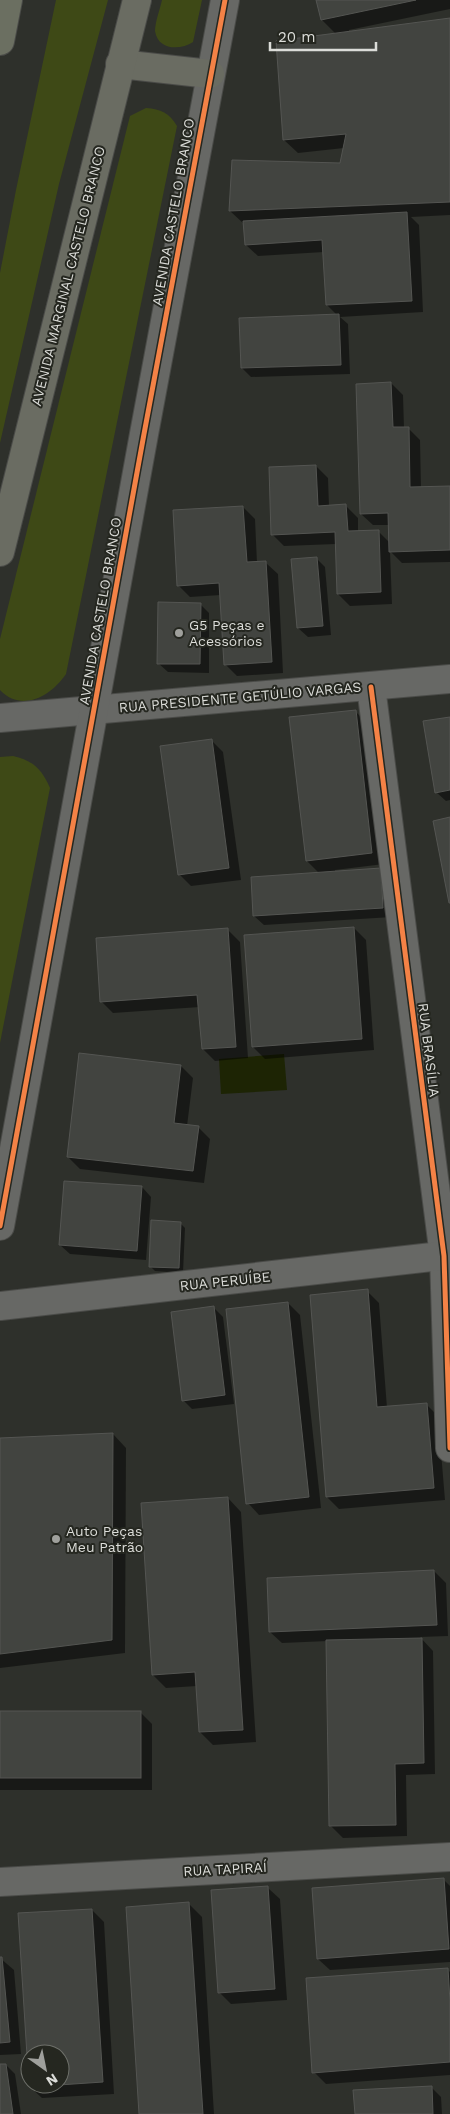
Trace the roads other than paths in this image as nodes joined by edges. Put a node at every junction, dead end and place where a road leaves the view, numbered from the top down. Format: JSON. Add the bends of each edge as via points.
{"nodes":[{"id":1,"x":8,"y":0,"type":"edge"},
{"id":2,"x":137,"y":0,"type":"edge"},
{"id":3,"x":225,"y":0,"type":"edge"},
{"id":4,"x":0,"y":41,"type":"edge"},
{"id":5,"x":120,"y":64,"type":"junction"},
{"id":6,"x":210,"y":74,"type":"junction"},
{"id":7,"x":0,"y":552,"type":"edge"},
{"id":8,"x":450,"y":679,"type":"edge"},
{"id":9,"x":371,"y":687,"type":"junction"},
{"id":10,"x":94,"y":709,"type":"junction"},
{"id":11,"x":0,"y":718,"type":"edge"},
{"id":12,"x":0,"y":1226,"type":"edge"},
{"id":13,"x":447,"y":1256,"type":"edge"},
{"id":14,"x":0,"y":1306,"type":"edge"},
{"id":15,"x":450,"y":1448,"type":"edge"},
{"id":16,"x":450,"y":1857,"type":"edge"},
{"id":17,"x":0,"y":1882,"type":"edge"}],
"edges":[{"from":1,"to":4,"type":"highway"},
{"from":2,"to":5,"type":"main road","name":"AVENIDA MARGINAL CASTELO BRANCO"},
{"from":3,"to":6,"type":"street","name":"AVENIDA CASTELO BRANCO"},
{"from":5,"to":6,"type":"main road"},
{"from":5,"to":7,"type":"main road","name":"AVENIDA MARGINAL CASTELO BRANCO"},
{"from":6,"to":10,"type":"street","name":"AVENIDA CASTELO BRANCO"},
{"from":8,"to":9,"type":"street","name":"RUA PRESIDENTE GETÚLIO VARGAS"},
{"from":9,"to":10,"type":"street","name":"RUA PRESIDENTE GETÚLIO VARGAS"},
{"from":9,"to":13,"type":"street","name":"RUA BRASÍLIA"},
{"from":10,"to":11,"type":"street","name":"RUA PRESIDENTE GETÚLIO VARGAS"},
{"from":10,"to":12,"type":"street","name":"AVENIDA CASTELO BRANCO"},
{"from":13,"to":14,"type":"street","name":"RUA PERUÍBE"},
{"from":13,"to":15,"type":"street","name":"RUA BRASÍLIA"},
{"from":16,"to":17,"type":"street","name":"RUA TAPIRAÍ"}]}
